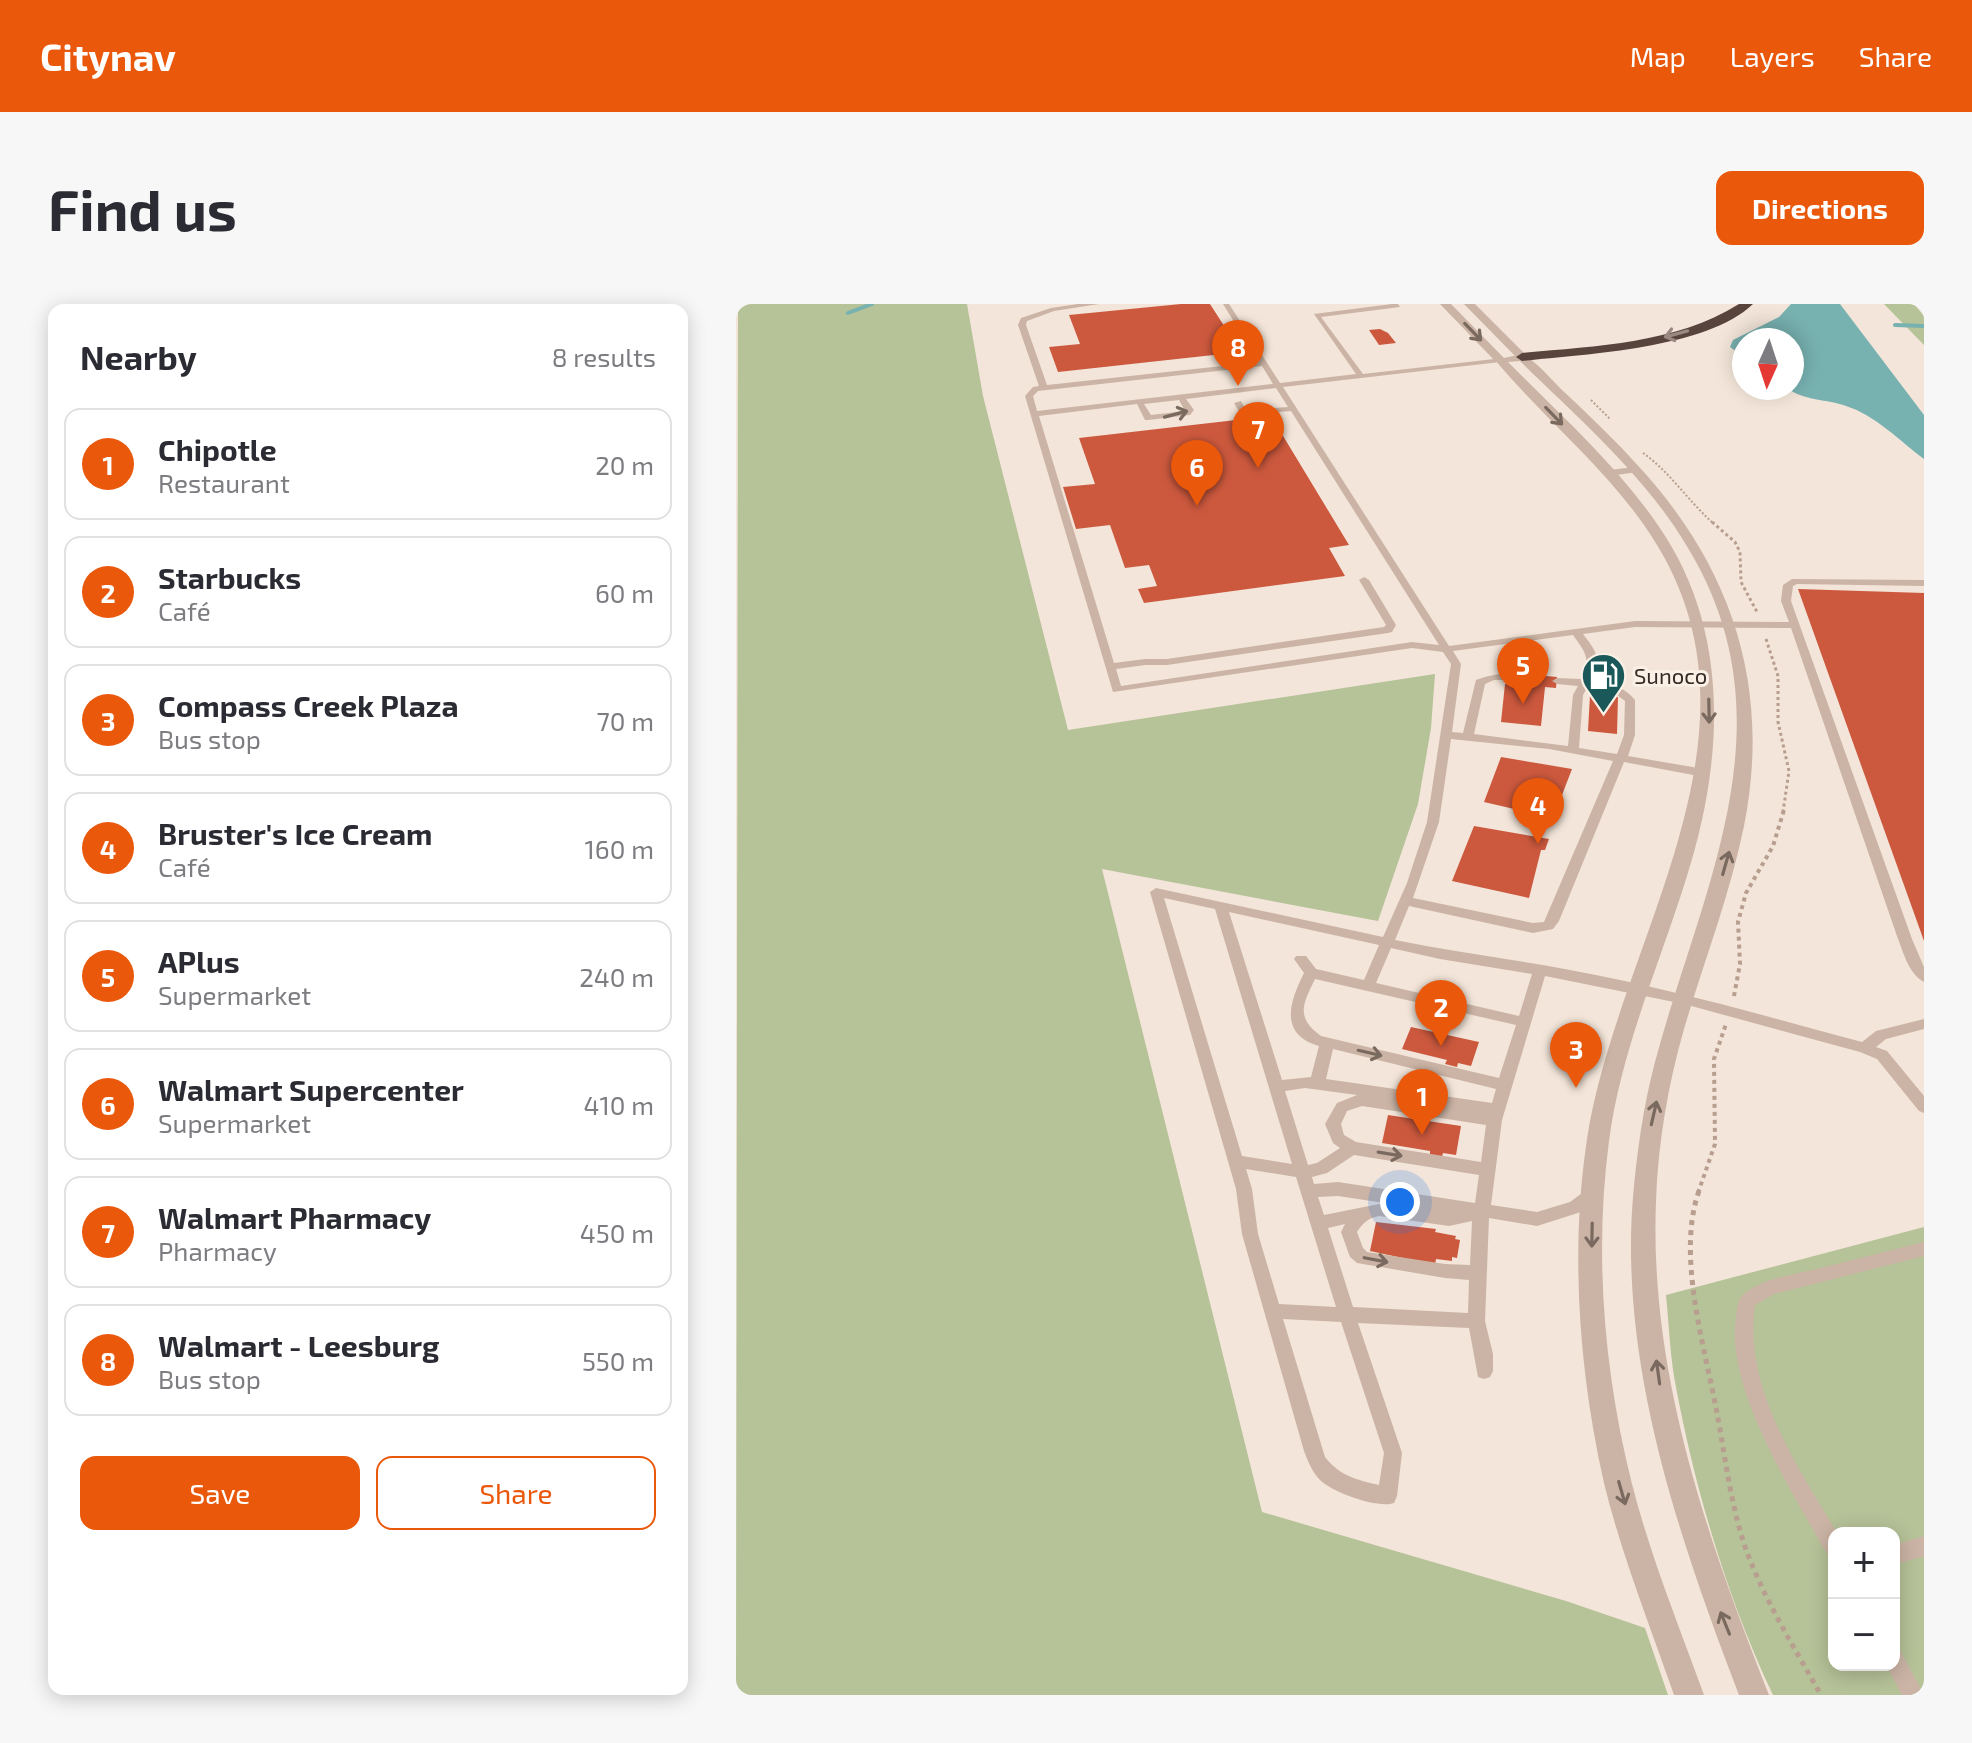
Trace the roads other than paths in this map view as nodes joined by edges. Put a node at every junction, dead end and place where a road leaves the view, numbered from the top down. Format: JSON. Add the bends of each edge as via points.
{"nodes":[{"id":1,"x":1096,"y":304,"type":"edge"},
{"id":2,"x":1226,"y":304,"type":"edge"},
{"id":3,"x":1395,"y":304,"type":"edge"},
{"id":4,"x":1445,"y":304,"type":"edge"},
{"id":5,"x":1469,"y":304,"type":"edge"},
{"id":6,"x":1747,"y":304,"type":"edge"},
{"id":7,"x":1522,"y":357,"type":"junction"},
{"id":8,"x":1500,"y":360,"type":"junction"},
{"id":9,"x":1264,"y":364,"type":"junction"},
{"id":10,"x":1361,"y":376,"type":"junction"},
{"id":11,"x":1275,"y":386,"type":"junction"},
{"id":12,"x":1044,"y":388,"type":"junction"},
{"id":13,"x":1182,"y":398,"type":"junction"},
{"id":14,"x":1140,"y":403,"type":"junction"},
{"id":15,"x":1238,"y":403,"type":"dead end"},
{"id":16,"x":1291,"y":409,"type":"junction"},
{"id":17,"x":1034,"y":414,"type":"junction"},
{"id":18,"x":1635,"y":470,"type":"junction"},
{"id":19,"x":1609,"y":473,"type":"junction"},
{"id":20,"x":1364,"y":580,"type":"dead end"},
{"id":21,"x":1924,"y":583,"type":"edge"},
{"id":22,"x":1698,"y":625,"type":"junction"},
{"id":23,"x":1731,"y":625,"type":"junction"},
{"id":24,"x":1795,"y":625,"type":"junction"},
{"id":25,"x":1575,"y":631,"type":"junction"},
{"id":26,"x":1448,"y":649,"type":"junction"},
{"id":27,"x":1110,"y":667,"type":"junction"},
{"id":28,"x":1524,"y":678,"type":"dead end"},
{"id":29,"x":1557,"y":681,"type":"dead end"},
{"id":30,"x":1585,"y":684,"type":"junction"},
{"id":31,"x":1448,"y":735,"type":"junction"},
{"id":32,"x":1468,"y":737,"type":"junction"},
{"id":33,"x":1573,"y":750,"type":"junction"},
{"id":34,"x":1620,"y":760,"type":"junction"},
{"id":35,"x":1704,"y":773,"type":"junction"},
{"id":36,"x":1405,"y":901,"type":"junction"},
{"id":37,"x":1221,"y":907,"type":"junction"},
{"id":38,"x":1386,"y":942,"type":"junction"},
{"id":39,"x":1301,"y":959,"type":"dead end"},
{"id":40,"x":1540,"y":970,"type":"junction"},
{"id":41,"x":1311,"y":973,"type":"junction"},
{"id":42,"x":1924,"y":977,"type":"edge"},
{"id":43,"x":1368,"y":986,"type":"junction"},
{"id":44,"x":1638,"y":990,"type":"junction"},
{"id":45,"x":1684,"y":999,"type":"junction"},
{"id":46,"x":1524,"y":1022,"type":"junction"},
{"id":47,"x":1924,"y":1024,"type":"edge"},
{"id":48,"x":1327,"y":1043,"type":"junction"},
{"id":49,"x":1864,"y":1048,"type":"junction"},
{"id":50,"x":1317,"y":1084,"type":"junction"},
{"id":51,"x":1505,"y":1085,"type":"junction"},
{"id":52,"x":1277,"y":1087,"type":"junction"},
{"id":53,"x":1924,"y":1107,"type":"edge"},
{"id":54,"x":1496,"y":1115,"type":"junction"},
{"id":55,"x":1352,"y":1148,"type":"junction"},
{"id":56,"x":1236,"y":1161,"type":"junction"},
{"id":57,"x":1488,"y":1170,"type":"junction"},
{"id":58,"x":1304,"y":1172,"type":"junction"},
{"id":59,"x":1309,"y":1191,"type":"junction"},
{"id":60,"x":1593,"y":1192,"type":"junction"},
{"id":61,"x":1483,"y":1212,"type":"junction"},
{"id":62,"x":1360,"y":1214,"type":"junction"},
{"id":63,"x":1319,"y":1223,"type":"junction"},
{"id":64,"x":1924,"y":1249,"type":"edge"},
{"id":65,"x":1478,"y":1273,"type":"junction"},
{"id":66,"x":1272,"y":1311,"type":"junction"},
{"id":67,"x":1347,"y":1315,"type":"junction"},
{"id":68,"x":1476,"y":1321,"type":"junction"},
{"id":69,"x":1484,"y":1371,"type":"dead end"},
{"id":70,"x":1828,"y":1536,"type":"edge"},
{"id":71,"x":1924,"y":1546,"type":"edge"},
{"id":72,"x":1900,"y":1553,"type":"edge"},
{"id":73,"x":1900,"y":1670,"type":"edge"},
{"id":74,"x":1689,"y":1695,"type":"edge"},
{"id":75,"x":1754,"y":1695,"type":"edge"},
{"id":76,"x":1913,"y":1695,"type":"edge"}],
"edges":[{"from":1,"to":12,"type":"lane","via":[[1053,309],[1024,320]]},
{"from":2,"to":9,"type":"lane"},
{"from":3,"to":10,"type":"lane","via":[[1316,315]]},
{"from":4,"to":8,"type":"street","one_way":true},
{"from":5,"to":7,"type":"street"},
{"from":6,"to":7,"type":"highway","one_way":true,"via":[[1675,335]]},
{"from":7,"to":8,"type":"street"},
{"from":7,"to":18,"type":"street"},
{"from":8,"to":10,"type":"lane"},
{"from":8,"to":19,"type":"street","one_way":true},
{"from":9,"to":11,"type":"lane"},
{"from":9,"to":12,"type":"lane"},
{"from":10,"to":11,"type":"lane"},
{"from":11,"to":13,"type":"lane"},
{"from":11,"to":16,"type":"lane"},
{"from":12,"to":17,"type":"lane","via":[[1029,396]]},
{"from":13,"to":14,"type":"lane"},
{"from":14,"to":13,"type":"lane","one_way":true,"via":[[1148,418],[1155,419],[1187,413]]},
{"from":14,"to":17,"type":"lane"},
{"from":15,"to":16,"type":"lane","via":[[1251,414]]},
{"from":16,"to":26,"type":"lane"},
{"from":17,"to":27,"type":"lane"},
{"from":18,"to":19,"type":"lane"},
{"from":18,"to":23,"type":"street","via":[[1696,548]]},
{"from":19,"to":22,"type":"street","via":[[1657,534]]},
{"from":20,"to":27,"type":"lane","via":[[1391,625],[1388,630]]},
{"from":21,"to":24,"type":"lane","via":[[1795,581],[1788,585],[1786,601]]},
{"from":22,"to":23,"type":"lane"},
{"from":22,"to":25,"type":"lane","via":[[1635,624]]},
{"from":22,"to":35,"type":"street","one_way":true,"via":[[1710,714]]},
{"from":23,"to":24,"type":"lane"},
{"from":45,"to":23,"type":"street","one_way":true,"via":[[1731,847],[1744,784],[1746,708]]},
{"from":24,"to":42,"type":"lane","via":[[1905,939]]},
{"from":25,"to":26,"type":"lane"},
{"from":25,"to":30,"type":"lane","via":[[1591,652]]},
{"from":26,"to":27,"type":"lane","via":[[1412,645],[1117,690]]},
{"from":26,"to":31,"type":"lane","via":[[1456,664]]},
{"from":28,"to":32,"type":"lane","via":[[1480,682]]},
{"from":29,"to":30,"type":"lane"},
{"from":30,"to":33,"type":"lane","via":[[1578,695]]},
{"from":30,"to":34,"type":"lane","via":[[1615,689],[1630,700],[1630,741]]},
{"from":31,"to":32,"type":"lane"},
{"from":31,"to":36,"type":"lane","via":[[1433,822]]},
{"from":32,"to":33,"type":"lane"},
{"from":33,"to":34,"type":"lane"},
{"from":34,"to":35,"type":"lane"},
{"from":34,"to":36,"type":"lane","via":[[1548,926],[1533,928]]},
{"from":35,"to":44,"type":"street","via":[[1692,833]]},
{"from":36,"to":38,"type":"lane"},
{"from":37,"to":38,"type":"lane"},
{"from":37,"to":52,"type":"lane"},
{"from":37,"to":56,"type":"lane","via":[[1156,892]]},
{"from":38,"to":40,"type":"lane"},
{"from":38,"to":43,"type":"lane"},
{"from":39,"to":41,"type":"lane"},
{"from":40,"to":44,"type":"lane"},
{"from":40,"to":46,"type":"lane"},
{"from":41,"to":43,"type":"lane"},
{"from":41,"to":48,"type":"lane","via":[[1295,1015],[1304,1031]]},
{"from":43,"to":46,"type":"lane"},
{"from":44,"to":45,"type":"lane"},
{"from":44,"to":60,"type":"street","via":[[1599,1136]]},
{"from":45,"to":49,"type":"lane"},
{"from":75,"to":45,"type":"street","one_way":true,"via":[[1693,1526],[1659,1383],[1650,1318],[1644,1229],[1648,1156]]},
{"from":46,"to":51,"type":"lane"},
{"from":47,"to":49,"type":"lane","via":[[1881,1035]]},
{"from":48,"to":50,"type":"lane"},
{"from":48,"to":51,"type":"lane","one_way":true},
{"from":49,"to":53,"type":"lane","via":[[1882,1055]]},
{"from":50,"to":52,"type":"lane"},
{"from":50,"to":54,"type":"lane"},
{"from":51,"to":54,"type":"lane"},
{"from":52,"to":58,"type":"lane"},
{"from":54,"to":55,"type":"lane","via":[[1361,1100],[1342,1107],[1333,1124],[1338,1139]]},
{"from":54,"to":57,"type":"lane"},
{"from":55,"to":57,"type":"lane","one_way":true},
{"from":55,"to":58,"type":"lane","via":[[1321,1169]]},
{"from":56,"to":58,"type":"lane"},
{"from":56,"to":66,"type":"lane"},
{"from":57,"to":61,"type":"lane"},
{"from":58,"to":59,"type":"lane"},
{"from":59,"to":61,"type":"lane","via":[[1338,1189]]},
{"from":59,"to":63,"type":"lane"},
{"from":60,"to":61,"type":"lane","via":[[1575,1207],[1537,1219]]},
{"from":60,"to":74,"type":"street","one_way":true,"via":[[1592,1290],[1603,1405],[1619,1486]]},
{"from":61,"to":62,"type":"lane","via":[[1450,1219],[1386,1209]]},
{"from":61,"to":65,"type":"lane"},
{"from":62,"to":63,"type":"lane"},
{"from":62,"to":65,"type":"lane","one_way":true,"via":[[1349,1232],[1363,1258]]},
{"from":63,"to":67,"type":"lane"},
{"from":64,"to":70,"type":"lane","via":[[1770,1288],[1747,1301],[1741,1319],[1754,1392]]},
{"from":65,"to":68,"type":"lane"},
{"from":66,"to":67,"type":"lane"},
{"from":66,"to":67,"type":"lane","via":[[1319,1467],[1332,1481],[1387,1496],[1393,1453]]},
{"from":67,"to":68,"type":"lane"},
{"from":68,"to":69,"type":"lane"},
{"from":71,"to":72,"type":"lane"},
{"from":73,"to":76,"type":"lane"}]}
